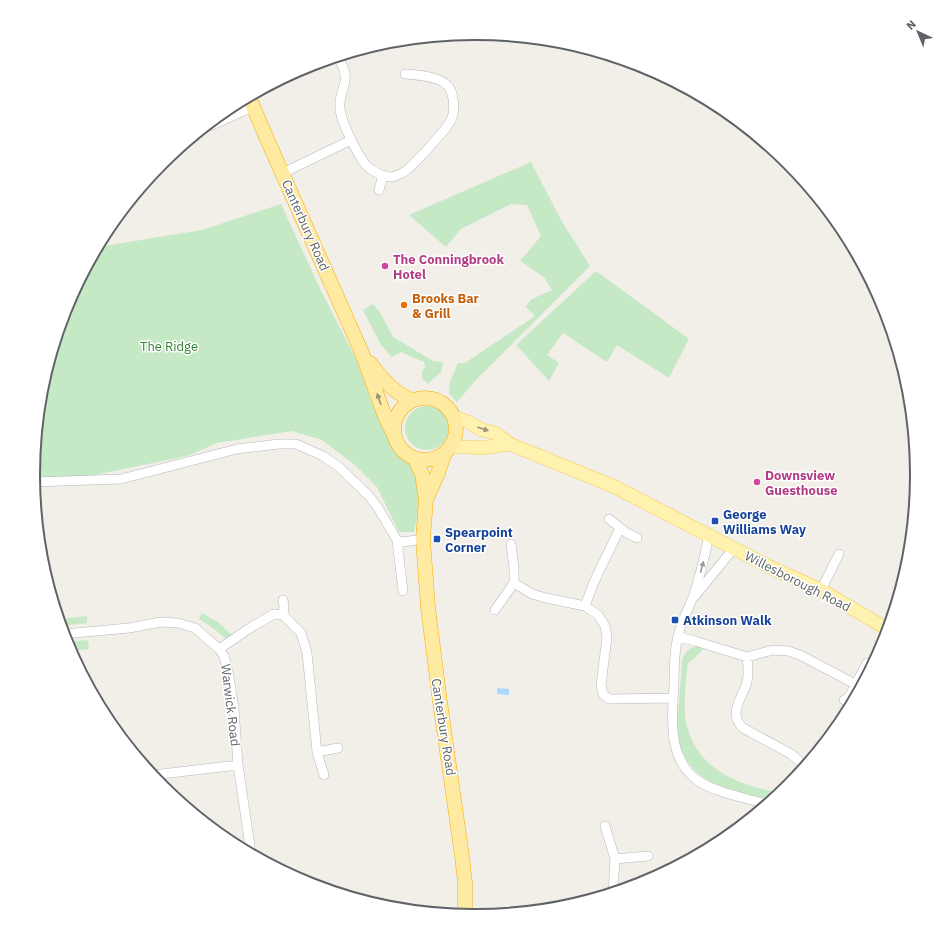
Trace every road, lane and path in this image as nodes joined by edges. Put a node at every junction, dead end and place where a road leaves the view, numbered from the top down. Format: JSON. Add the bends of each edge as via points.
{"nodes":[{"id":1,"x":340,"y":62,"type":"edge"},
{"id":2,"x":405,"y":74,"type":"dead end"},
{"id":3,"x":417,"y":75,"type":"junction"},
{"id":4,"x":417,"y":85,"type":"dead end"},
{"id":5,"x":251,"y":102,"type":"edge"},
{"id":6,"x":351,"y":140,"type":"junction"},
{"id":7,"x":283,"y":173,"type":"junction"},
{"id":8,"x":383,"y":175,"type":"junction"},
{"id":9,"x":379,"y":190,"type":"dead end"},
{"id":10,"x":362,"y":353,"type":"junction"},
{"id":11,"x":412,"y":400,"type":"junction"},
{"id":12,"x":454,"y":417,"type":"junction"},
{"id":13,"x":394,"y":435,"type":"junction"},
{"id":14,"x":510,"y":444,"type":"junction"},
{"id":15,"x":447,"y":451,"type":"junction"},
{"id":16,"x":415,"y":459,"type":"junction"},
{"id":17,"x":40,"y":482,"type":"edge"},
{"id":18,"x":426,"y":500,"type":"junction"},
{"id":19,"x":609,"y":519,"type":"dead end"},
{"id":20,"x":620,"y":528,"type":"junction"},
{"id":21,"x":709,"y":535,"type":"junction"},
{"id":22,"x":637,"y":538,"type":"dead end"},
{"id":23,"x":423,"y":539,"type":"junction"},
{"id":24,"x":397,"y":540,"type":"junction"},
{"id":25,"x":511,"y":544,"type":"dead end"},
{"id":26,"x":734,"y":548,"type":"junction"},
{"id":27,"x":840,"y":554,"type":"dead end"},
{"id":28,"x":514,"y":583,"type":"junction"},
{"id":29,"x":821,"y":590,"type":"junction"},
{"id":30,"x":403,"y":591,"type":"dead end"},
{"id":31,"x":692,"y":598,"type":"junction"},
{"id":32,"x":283,"y":600,"type":"dead end"},
{"id":33,"x":585,"y":606,"type":"junction"},
{"id":34,"x":495,"y":610,"type":"dead end"},
{"id":35,"x":282,"y":615,"type":"junction"},
{"id":36,"x":882,"y":626,"type":"edge"},
{"id":37,"x":71,"y":633,"type":"edge"},
{"id":38,"x":678,"y":637,"type":"junction"},
{"id":39,"x":219,"y":649,"type":"junction"},
{"id":40,"x":747,"y":657,"type":"junction"},
{"id":41,"x":867,"y":662,"type":"dead end"},
{"id":42,"x":860,"y":675,"type":"edge"},
{"id":43,"x":856,"y":684,"type":"edge"},
{"id":44,"x":673,"y":698,"type":"junction"},
{"id":45,"x":847,"y":698,"type":"edge"},
{"id":46,"x":844,"y":700,"type":"dead end"},
{"id":47,"x":338,"y":748,"type":"dead end"},
{"id":48,"x":317,"y":752,"type":"junction"},
{"id":49,"x":801,"y":762,"type":"edge"},
{"id":50,"x":238,"y":765,"type":"junction"},
{"id":51,"x":160,"y":774,"type":"edge"},
{"id":52,"x":324,"y":775,"type":"dead end"},
{"id":53,"x":760,"y":802,"type":"edge"},
{"id":54,"x":605,"y":826,"type":"dead end"},
{"id":55,"x":250,"y":846,"type":"edge"},
{"id":56,"x":648,"y":856,"type":"dead end"},
{"id":57,"x":615,"y":859,"type":"junction"},
{"id":58,"x":613,"y":886,"type":"edge"},
{"id":59,"x":465,"y":909,"type":"edge"}],
"edges":[{"from":1,"to":6,"type":"street","via":[[346,76],[340,109]]},
{"from":2,"to":3,"type":"street"},
{"from":3,"to":4,"type":"street"},
{"from":3,"to":8,"type":"street","via":[[433,77],[448,85],[453,97],[452,119],[404,172],[393,177]]},
{"from":5,"to":7,"type":"highway","name":"Canterbury Road"},
{"from":6,"to":7,"type":"street"},
{"from":6,"to":8,"type":"street","via":[[371,170]]},
{"from":7,"to":10,"type":"highway","name":"Canterbury Road"},
{"from":8,"to":9,"type":"street"},
{"from":10,"to":11,"type":"highway","name":"Canterbury Road","via":[[394,390]]},
{"from":13,"to":10,"type":"highway","name":"Canterbury Road","one_way":true},
{"from":11,"to":12,"type":"highway","via":[[437,400],[448,407]]},
{"from":11,"to":13,"type":"highway","via":[[397,415]]},
{"from":12,"to":14,"type":"main road","name":"Willesborough Road","one_way":true,"via":[[495,433]]},
{"from":12,"to":15,"type":"highway","via":[[457,427],[456,438]]},
{"from":13,"to":16,"type":"highway","via":[[405,454]]},
{"from":14,"to":15,"type":"main road"},
{"from":14,"to":21,"type":"main road","name":"Willesborough Road","via":[[613,486]]},
{"from":15,"to":16,"type":"highway","via":[[435,459]]},
{"from":15,"to":18,"type":"highway","name":"Canterbury Road"},
{"from":16,"to":18,"type":"highway","name":"Canterbury Road","via":[[422,474]]},
{"from":17,"to":24,"type":"street","via":[[121,479],[237,448],[296,444],[339,467],[369,496]]},
{"from":18,"to":23,"type":"highway","name":"Canterbury Road"},
{"from":19,"to":20,"type":"street"},
{"from":20,"to":22,"type":"street"},
{"from":20,"to":33,"type":"street"},
{"from":21,"to":26,"type":"main road","name":"Willesborough Road"},
{"from":31,"to":21,"type":"street","one_way":true},
{"from":23,"to":24,"type":"street","via":[[403,542]]},
{"from":23,"to":59,"type":"highway","name":"Canterbury Road","via":[[431,638],[462,856]]},
{"from":24,"to":30,"type":"street"},
{"from":25,"to":28,"type":"street"},
{"from":26,"to":29,"type":"main road","name":"Willesborough Road"},
{"from":26,"to":31,"type":"street"},
{"from":27,"to":29,"type":"street"},
{"from":28,"to":33,"type":"street","via":[[533,594]]},
{"from":28,"to":34,"type":"street"},
{"from":29,"to":36,"type":"main road","name":"Willesborough Road"},
{"from":31,"to":38,"type":"street"},
{"from":32,"to":35,"type":"street"},
{"from":33,"to":44,"type":"street","via":[[598,615],[605,626],[607,637],[601,685],[603,694],[609,699]]},
{"from":35,"to":39,"type":"street","via":[[274,614]]},
{"from":35,"to":48,"type":"street","via":[[301,633],[307,653]]},
{"from":37,"to":39,"type":"street","name":"Warwick Road","via":[[161,622],[178,623],[195,628]]},
{"from":38,"to":40,"type":"street"},
{"from":38,"to":44,"type":"street"},
{"from":39,"to":50,"type":"street","name":"Warwick Road","via":[[228,671],[234,708]]},
{"from":40,"to":43,"type":"street","via":[[773,650],[788,651]]},
{"from":40,"to":49,"type":"street","via":[[749,674],[736,707],[739,724]]},
{"from":41,"to":42,"type":"street"},
{"from":44,"to":53,"type":"street","via":[[675,747],[688,772],[711,788]]},
{"from":45,"to":46,"type":"street"},
{"from":47,"to":48,"type":"street"},
{"from":48,"to":52,"type":"street"},
{"from":50,"to":51,"type":"street"},
{"from":50,"to":55,"type":"street","name":"Warwick Road"},
{"from":54,"to":57,"type":"street"},
{"from":56,"to":57,"type":"street"},
{"from":57,"to":58,"type":"street"}]}
